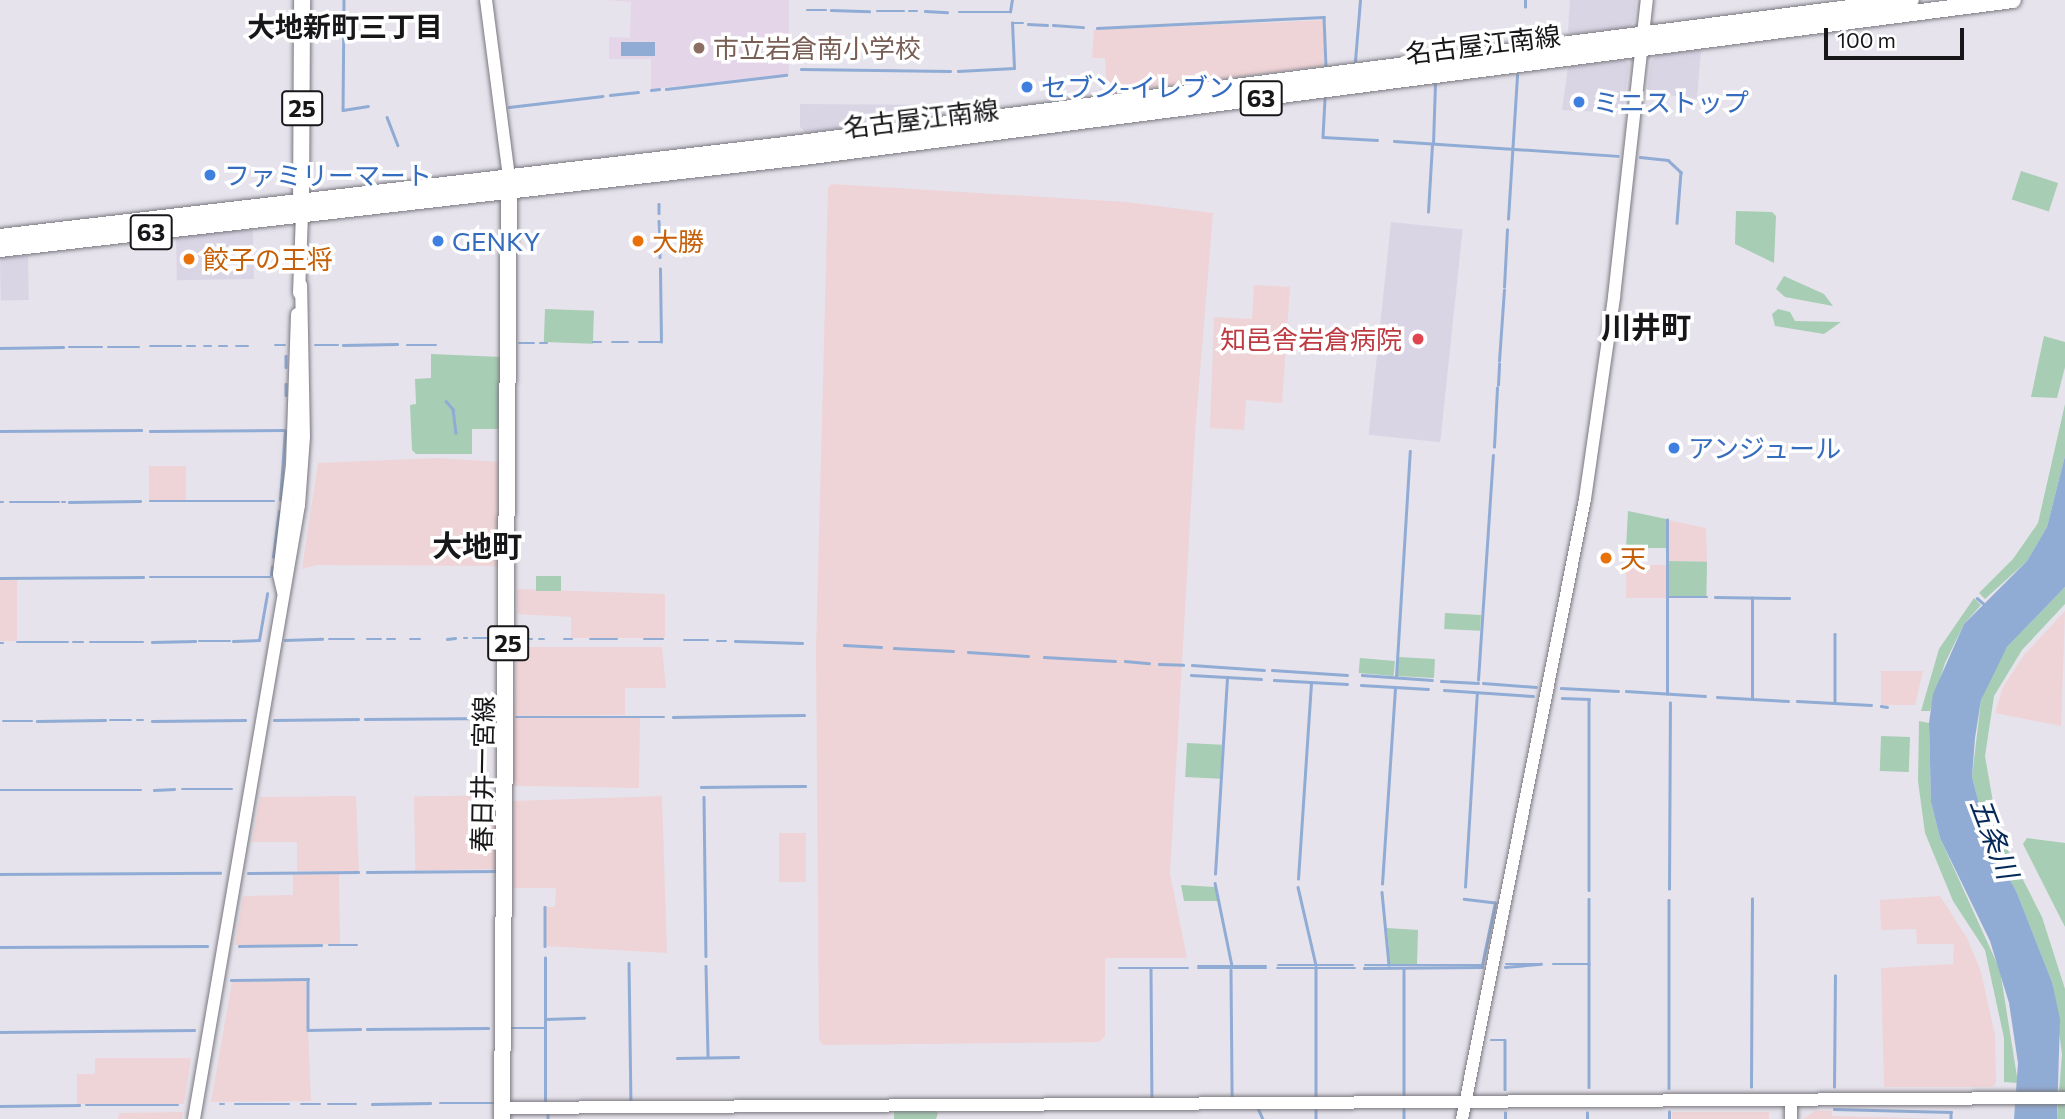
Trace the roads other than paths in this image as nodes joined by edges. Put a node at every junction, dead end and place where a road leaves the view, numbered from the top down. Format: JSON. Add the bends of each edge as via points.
{"nodes":[{"id":1,"x":302,"y":0,"type":"edge"},
{"id":2,"x":486,"y":0,"type":"edge"},
{"id":3,"x":1647,"y":0,"type":"edge"},
{"id":4,"x":1911,"y":0,"type":"edge"},
{"id":5,"x":2013,"y":0,"type":"edge"},
{"id":6,"x":1642,"y":42,"type":"junction"},
{"id":7,"x":509,"y":184,"type":"junction"},
{"id":8,"x":301,"y":208,"type":"junction"},
{"id":9,"x":0,"y":237,"type":"edge"},
{"id":10,"x":0,"y":249,"type":"edge"},
{"id":11,"x":2065,"y":1098,"type":"edge"},
{"id":12,"x":1791,"y":1100,"type":"junction"},
{"id":13,"x":1466,"y":1102,"type":"junction"},
{"id":14,"x":503,"y":1114,"type":"edge"},
{"id":15,"x":194,"y":1119,"type":"edge"},
{"id":16,"x":1462,"y":1119,"type":"edge"},
{"id":17,"x":1791,"y":1119,"type":"edge"}],
"edges":[{"from":1,"to":8,"type":"main road","number":"25"},
{"from":2,"to":7,"type":"street"},
{"from":3,"to":6,"type":"street"},
{"from":4,"to":6,"type":"main road","name":"名古屋江南線","number":"63"},
{"from":5,"to":6,"type":"main road","name":"名古屋江南線","number":"63"},
{"from":6,"to":7,"type":"main road","name":"名古屋江南線","number":"63","via":[[804,158]]},
{"from":6,"to":13,"type":"street","via":[[1586,499]]},
{"from":7,"to":8,"type":"main road","name":"名古屋江南線","number":"63"},
{"from":7,"to":14,"type":"main road","name":"春日井一宮線","number":"25"},
{"from":8,"to":9,"type":"main road","name":"名古屋江南線","number":"63"},
{"from":8,"to":10,"type":"main road","name":"名古屋江南線","number":"63"},
{"from":8,"to":15,"type":"street","via":[[291,478],[279,574],[284,599]]},
{"from":11,"to":12,"type":"street"},
{"from":12,"to":13,"type":"street"},
{"from":12,"to":17,"type":"street"},
{"from":13,"to":14,"type":"street"},
{"from":13,"to":16,"type":"street"}]}
